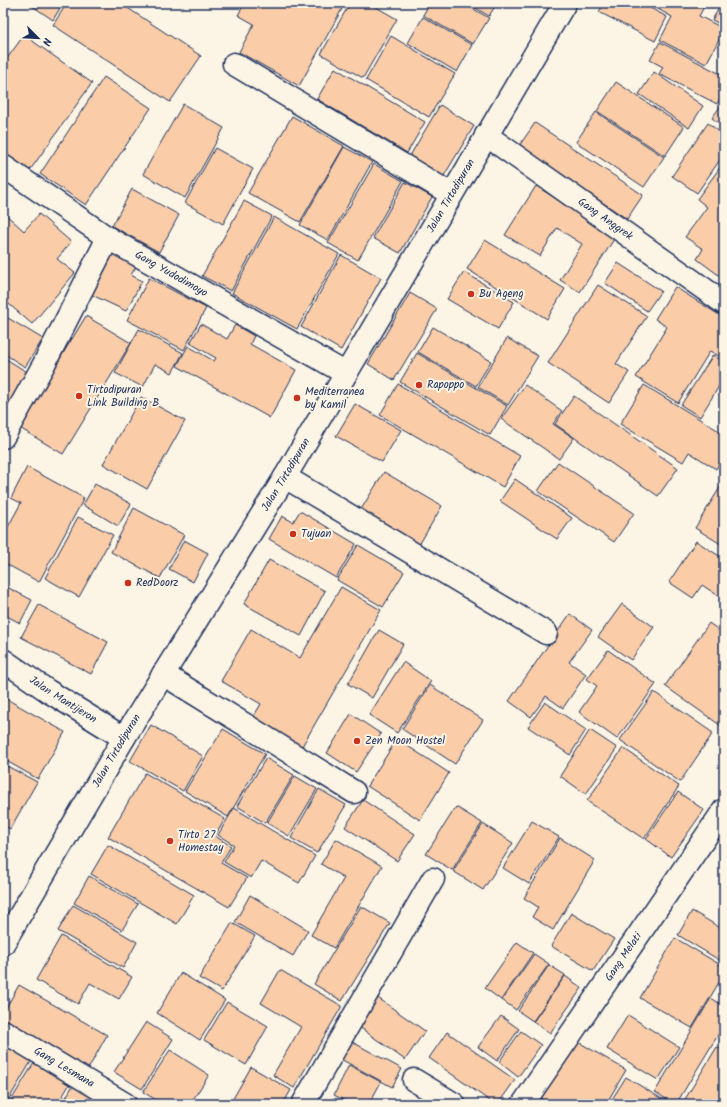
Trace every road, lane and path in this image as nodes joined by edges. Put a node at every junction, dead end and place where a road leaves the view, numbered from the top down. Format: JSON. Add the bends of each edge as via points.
{"nodes":[{"id":1,"x":565,"y":3,"type":"edge"},
{"id":2,"x":234,"y":64,"type":"dead end"},
{"id":3,"x":486,"y":135,"type":"junction"},
{"id":4,"x":3,"y":166,"type":"edge"},
{"id":5,"x":451,"y":194,"type":"junction"},
{"id":6,"x":108,"y":238,"type":"junction"},
{"id":7,"x":724,"y":303,"type":"edge"},
{"id":8,"x":345,"y":373,"type":"junction"},
{"id":9,"x":3,"y":437,"type":"edge"},
{"id":10,"x":285,"y":477,"type":"junction"},
{"id":11,"x":546,"y":633,"type":"dead end"},
{"id":12,"x":3,"y":660,"type":"edge"},
{"id":13,"x":163,"y":674,"type":"junction"},
{"id":14,"x":124,"y":738,"type":"junction"},
{"id":15,"x":354,"y":792,"type":"dead end"},
{"id":16,"x":724,"y":810,"type":"edge"},
{"id":17,"x":433,"y":879,"type":"dead end"},
{"id":18,"x":3,"y":944,"type":"edge"},
{"id":19,"x":3,"y":1031,"type":"edge"},
{"id":20,"x":414,"y":1080,"type":"dead end"},
{"id":21,"x":124,"y":1104,"type":"edge"},
{"id":22,"x":303,"y":1104,"type":"edge"},
{"id":23,"x":454,"y":1104,"type":"edge"},
{"id":24,"x":523,"y":1104,"type":"edge"}],
"edges":[{"from":1,"to":3,"type":"street","name":"Jalan Tirtodipuran"},
{"from":2,"to":5,"type":"street"},
{"from":3,"to":5,"type":"street","name":"Jalan Tirtodipuran"},
{"from":3,"to":7,"type":"street","name":"Gang Anggrek"},
{"from":4,"to":6,"type":"street","name":"Gang Yudodimoyo"},
{"from":5,"to":8,"type":"street","name":"Jalan Tirtodipuran"},
{"from":6,"to":8,"type":"street","name":"Gang Yudodimoyo"},
{"from":6,"to":9,"type":"street","via":[[43,366]]},
{"from":8,"to":10,"type":"street","name":"Jalan Tirtodipuran"},
{"from":10,"to":11,"type":"street"},
{"from":10,"to":13,"type":"street","name":"Jalan Tirtodipuran"},
{"from":12,"to":14,"type":"street","name":"Jalan Mantijeron"},
{"from":13,"to":14,"type":"street","name":"Jalan Tirtodipuran"},
{"from":13,"to":15,"type":"street"},
{"from":14,"to":18,"type":"street","name":"Jalan Tirtodipuran"},
{"from":16,"to":24,"type":"street","name":"Gang Melati"},
{"from":17,"to":22,"type":"street"},
{"from":19,"to":21,"type":"street","name":"Gang Lesmana"},
{"from":20,"to":23,"type":"street"}]}
